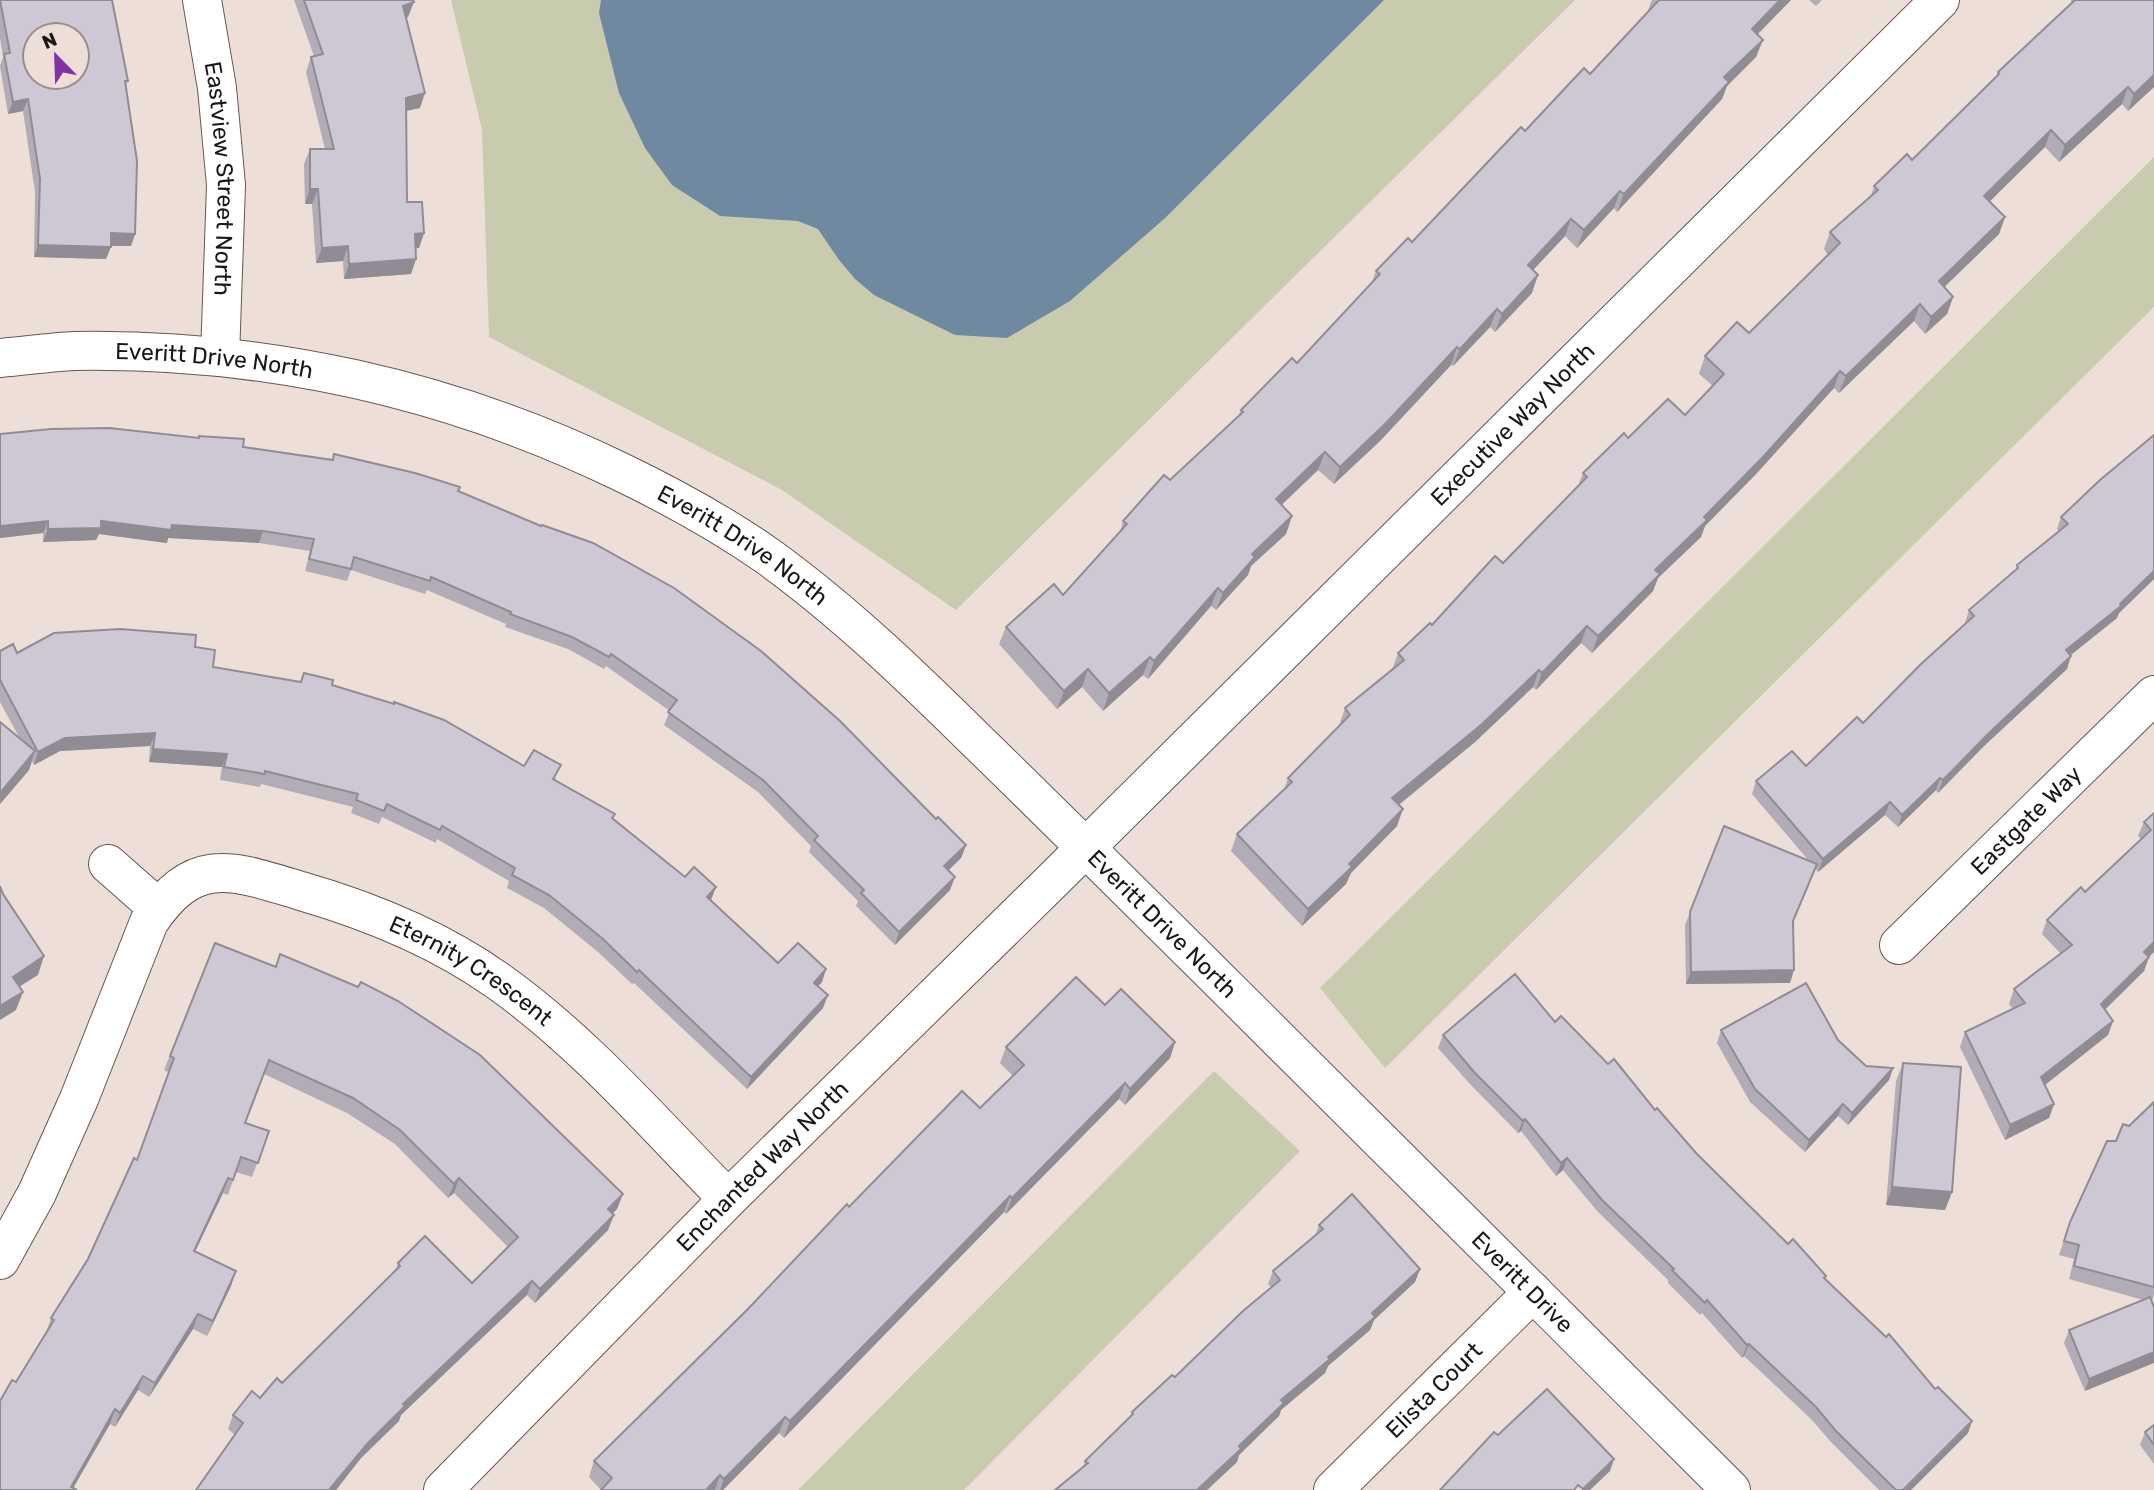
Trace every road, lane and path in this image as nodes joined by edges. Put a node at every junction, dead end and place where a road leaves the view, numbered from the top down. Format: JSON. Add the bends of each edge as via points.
{"nodes":[{"id":1,"x":202,"y":0,"type":"edge"},
{"id":2,"x":1940,"y":0,"type":"edge"},
{"id":3,"x":220,"y":357,"type":"junction"},
{"id":4,"x":0,"y":358,"type":"edge"},
{"id":5,"x":2154,"y":695,"type":"edge"},
{"id":6,"x":1086,"y":847,"type":"junction"},
{"id":7,"x":108,"y":864,"type":"dead end"},
{"id":8,"x":158,"y":908,"type":"junction"},
{"id":9,"x":1899,"y":945,"type":"dead end"},
{"id":10,"x":1314,"y":1075,"type":"joint"},
{"id":11,"x":729,"y":1199,"type":"junction"},
{"id":12,"x":0,"y":1260,"type":"edge"},
{"id":13,"x":1533,"y":1292,"type":"junction"},
{"id":14,"x":443,"y":1490,"type":"edge"},
{"id":15,"x":1333,"y":1490,"type":"edge"},
{"id":16,"x":1731,"y":1490,"type":"edge"}],
"edges":[{"from":1,"to":3,"type":"street","name":"Eastview Street North","via":[[217,88],[226,185]]},
{"from":2,"to":6,"type":"street","name":"Executive Way North"},
{"from":3,"to":4,"type":"street","name":"Everitt Drive North","via":[[70,351]]},
{"from":3,"to":6,"type":"street","name":"Everitt Drive North","via":[[338,374],[469,410],[541,435],[681,503],[767,556],[868,636]]},
{"from":5,"to":9,"type":"street","name":"Eastgate Way"},
{"from":6,"to":10,"type":"street","name":"Everitt Drive North"},
{"from":6,"to":11,"type":"street","name":"Enchanted Way North"},
{"from":7,"to":8,"type":"street"},
{"from":8,"to":11,"type":"street","name":"Eternity Crescent","via":[[199,875],[234,873],[336,901],[423,937],[496,979],[556,1026]]},
{"from":8,"to":12,"type":"street","name":"Eternity Crescent","via":[[139,942],[48,1169]]},
{"from":10,"to":13,"type":"street","name":"Everitt Drive"},
{"from":11,"to":14,"type":"street","name":"Enchanted Way North"},
{"from":13,"to":15,"type":"street","name":"Elista Court"},
{"from":13,"to":16,"type":"street","name":"Everitt Drive"}]}
